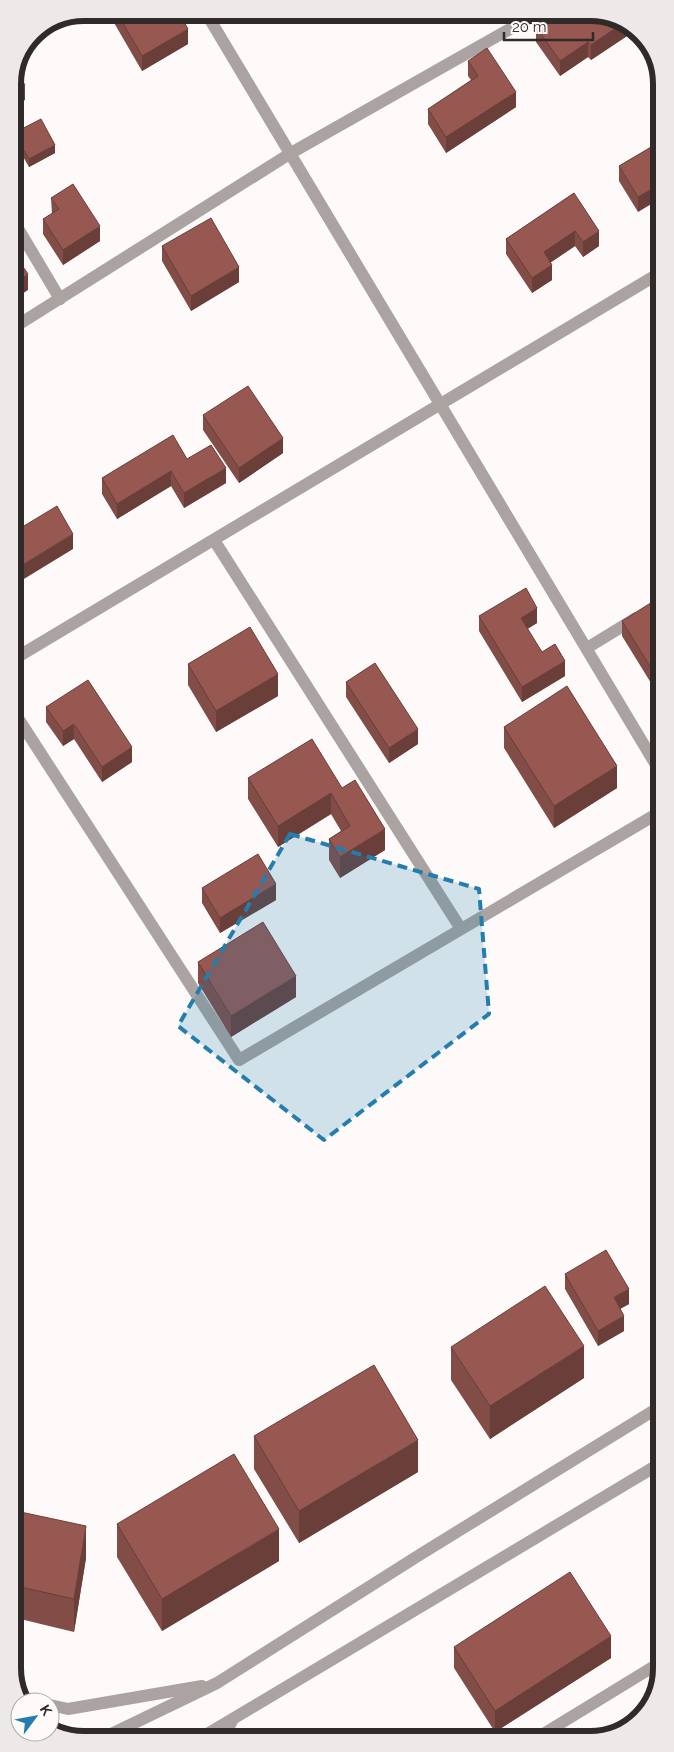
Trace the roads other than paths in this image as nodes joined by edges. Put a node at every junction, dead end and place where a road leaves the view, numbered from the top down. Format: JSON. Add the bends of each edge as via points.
{"nodes":[{"id":1,"x":211,"y":21,"type":"edge"},
{"id":2,"x":520,"y":21,"type":"edge"},
{"id":3,"x":291,"y":154,"type":"junction"},
{"id":4,"x":21,"y":233,"type":"edge"},
{"id":5,"x":653,"y":277,"type":"edge"},
{"id":6,"x":60,"y":298,"type":"junction"},
{"id":7,"x":21,"y":323,"type":"edge"},
{"id":8,"x":441,"y":404,"type":"junction"},
{"id":9,"x":214,"y":540,"type":"junction"},
{"id":10,"x":643,"y":614,"type":"edge"},
{"id":11,"x":587,"y":648,"type":"junction"},
{"id":12,"x":21,"y":655,"type":"edge"},
{"id":13,"x":21,"y":723,"type":"edge"},
{"id":14,"x":653,"y":760,"type":"edge"},
{"id":15,"x":653,"y":816,"type":"edge"},
{"id":16,"x":461,"y":929,"type":"junction"},
{"id":17,"x":653,"y":1411,"type":"edge"},
{"id":18,"x":653,"y":1468,"type":"edge"},
{"id":19,"x":653,"y":1667,"type":"edge"},
{"id":20,"x":217,"y":1683,"type":"junction"},
{"id":21,"x":60,"y":1707,"type":"edge"},
{"id":22,"x":233,"y":1719,"type":"junction"},
{"id":23,"x":118,"y":1731,"type":"edge"},
{"id":24,"x":212,"y":1731,"type":"edge"},
{"id":25,"x":227,"y":1731,"type":"edge"},
{"id":26,"x":548,"y":1731,"type":"edge"}],
"edges":[{"from":1,"to":3,"type":"street"},
{"from":2,"to":3,"type":"street"},
{"from":3,"to":6,"type":"street"},
{"from":3,"to":8,"type":"street"},
{"from":4,"to":6,"type":"street"},
{"from":5,"to":8,"type":"street"},
{"from":6,"to":7,"type":"street"},
{"from":8,"to":9,"type":"street"},
{"from":8,"to":11,"type":"street"},
{"from":9,"to":12,"type":"street"},
{"from":9,"to":16,"type":"street"},
{"from":10,"to":11,"type":"street"},
{"from":11,"to":14,"type":"street"},
{"from":13,"to":16,"type":"street","via":[[239,1060]]},
{"from":15,"to":16,"type":"street"},
{"from":17,"to":20,"type":"street"},
{"from":18,"to":22,"type":"street"},
{"from":19,"to":26,"type":"street"},
{"from":20,"to":21,"type":"street","via":[[68,1709]]},
{"from":20,"to":23,"type":"street"},
{"from":22,"to":24,"type":"street"},
{"from":22,"to":25,"type":"street"}]}
